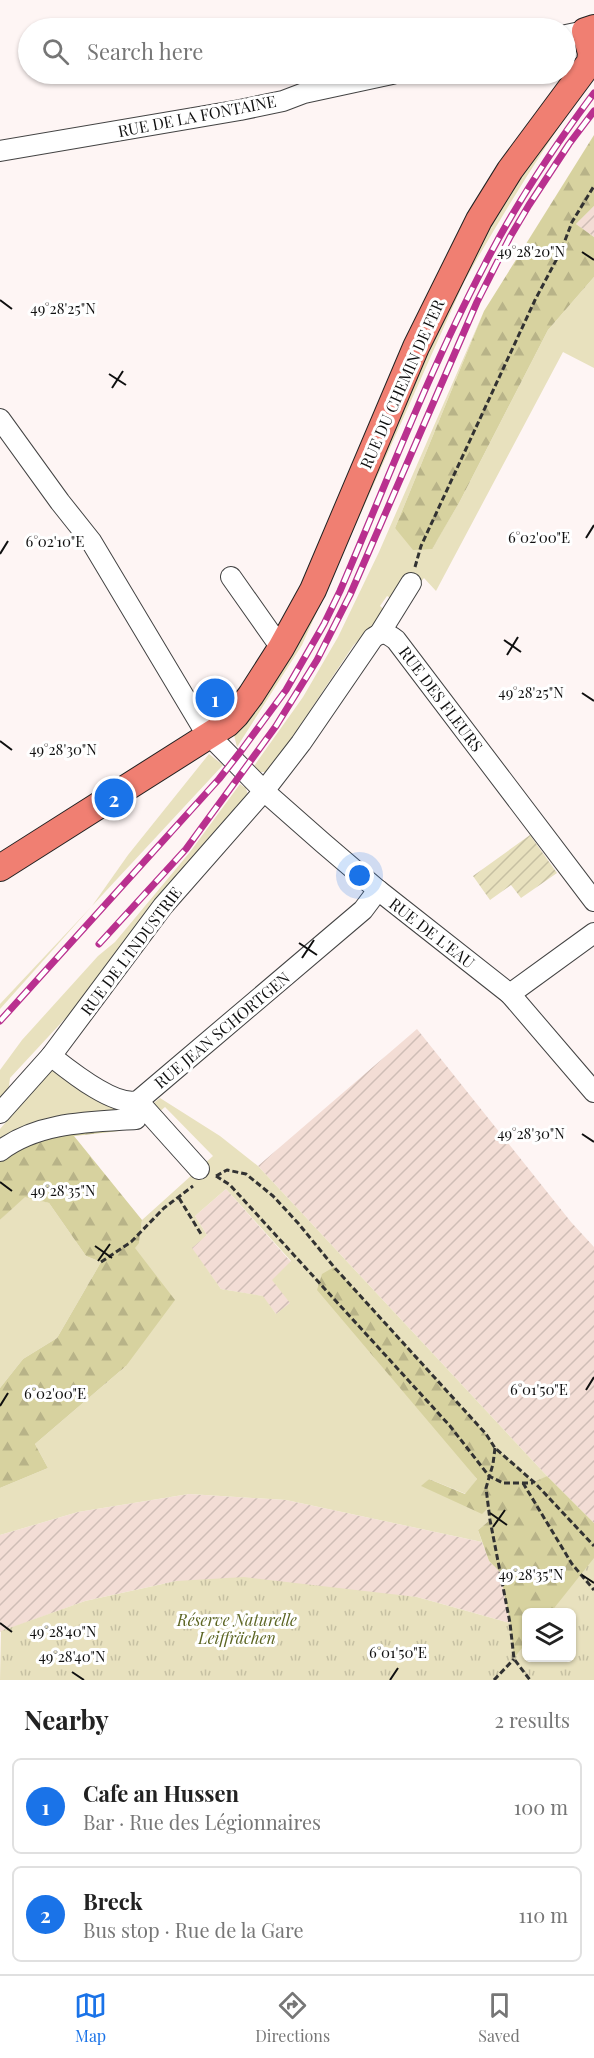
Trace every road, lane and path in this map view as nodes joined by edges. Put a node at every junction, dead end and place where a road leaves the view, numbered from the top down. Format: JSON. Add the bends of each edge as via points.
{"nodes":[{"id":1,"x":582,"y":32,"type":"edge"},
{"id":2,"x":576,"y":81,"type":"edge"},
{"id":3,"x":346,"y":84,"type":"edge"},
{"id":4,"x":574,"y":84,"type":"edge"},
{"id":5,"x":0,"y":151,"type":"edge"},
{"id":6,"x":593,"y":189,"type":"edge"},
{"id":7,"x":0,"y":419,"type":"edge"},
{"id":8,"x":231,"y":576,"type":"dead end"},
{"id":9,"x":411,"y":583,"type":"joint"},
{"id":10,"x":380,"y":633,"type":"junction"},
{"id":11,"x":281,"y":648,"type":"junction"},
{"id":12,"x":208,"y":735,"type":"junction"},
{"id":13,"x":264,"y":791,"type":"junction"},
{"id":14,"x":0,"y":868,"type":"edge"},
{"id":15,"x":378,"y":890,"type":"junction"},
{"id":16,"x":594,"y":901,"type":"edge"},
{"id":17,"x":594,"y":933,"type":"edge"},
{"id":18,"x":510,"y":994,"type":"junction"},
{"id":19,"x":51,"y":1056,"type":"junction"},
{"id":20,"x":594,"y":1092,"type":"edge"},
{"id":21,"x":137,"y":1110,"type":"junction"},
{"id":22,"x":0,"y":1113,"type":"edge"},
{"id":23,"x":0,"y":1151,"type":"edge"},
{"id":24,"x":196,"y":1177,"type":"joint"},
{"id":25,"x":179,"y":1198,"type":"junction"},
{"id":26,"x":201,"y":1233,"type":"dead end"},
{"id":27,"x":101,"y":1262,"type":"dead end"},
{"id":28,"x":495,"y":1448,"type":"junction"},
{"id":29,"x":489,"y":1476,"type":"junction"},
{"id":30,"x":523,"y":1483,"type":"junction"},
{"id":31,"x":535,"y":1483,"type":"junction"},
{"id":32,"x":594,"y":1546,"type":"edge"},
{"id":33,"x":594,"y":1590,"type":"edge"},
{"id":34,"x":514,"y":1659,"type":"junction"},
{"id":35,"x":494,"y":1680,"type":"edge"},
{"id":36,"x":530,"y":1680,"type":"edge"}],
"edges":[{"from":1,"to":2,"type":"main road","name":"RUE DU CHEMIN DE FER","via":[[591,53],[590,62]]},
{"from":3,"to":5,"type":"street","name":"RUE DE LA FONTAINE","via":[[240,110]]},
{"from":4,"to":11,"type":"main road","name":"RUE DU CHEMIN DE FER","via":[[510,170],[465,248],[416,347],[323,568]]},
{"from":6,"to":9,"type":"path","via":[[572,222],[479,420],[421,546]]},
{"from":7,"to":12,"type":"street","name":"RUE DE L'EAU","via":[[91,541]]},
{"from":8,"to":11,"type":"street"},
{"from":9,"to":10,"type":"street"},
{"from":10,"to":13,"type":"street"},
{"from":10,"to":16,"type":"street","name":"RUE DES FLEURS","via":[[396,640]]},
{"from":11,"to":12,"type":"main road","name":"RUE DU CHEMIN DE FER","via":[[236,715]]},
{"from":12,"to":13,"type":"street","name":"RUE DE L'EAU"},
{"from":12,"to":14,"type":"main road","name":"RUE DU CHEMIN DE FER"},
{"from":13,"to":15,"type":"street","name":"RUE DE L'EAU"},
{"from":13,"to":19,"type":"street","name":"RUE DE L'INDUSTRIE","via":[[162,906]]},
{"from":15,"to":18,"type":"street","name":"RUE DE L'EAU"},
{"from":15,"to":21,"type":"street","name":"RUE JEAN SCHORTGEN","via":[[363,910]]},
{"from":17,"to":18,"type":"street"},
{"from":18,"to":20,"type":"street","name":"RUE DE L'EAU"},
{"from":19,"to":21,"type":"street","name":"RUE JEAN SCHORTGEN"},
{"from":19,"to":22,"type":"street","name":"RUE DE L'INDUSTRIE"},
{"from":21,"to":23,"type":"street","via":[[46,1129],[26,1135]]},
{"from":21,"to":24,"type":"street"},
{"from":24,"to":25,"type":"path"},
{"from":25,"to":26,"type":"path"},
{"from":25,"to":27,"type":"path","via":[[131,1242]]},
{"from":28,"to":29,"type":"path"},
{"from":28,"to":29,"type":"path","via":[[273,1196],[246,1174],[227,1170],[216,1176],[230,1185],[450,1426]]},
{"from":28,"to":31,"type":"path"},
{"from":29,"to":30,"type":"path","via":[[503,1483]]},
{"from":29,"to":34,"type":"path","via":[[486,1488],[490,1520]]},
{"from":30,"to":31,"type":"path"},
{"from":30,"to":33,"type":"path","via":[[573,1564]]},
{"from":31,"to":32,"type":"path"},
{"from":34,"to":35,"type":"path"},
{"from":34,"to":36,"type":"path"}]}
